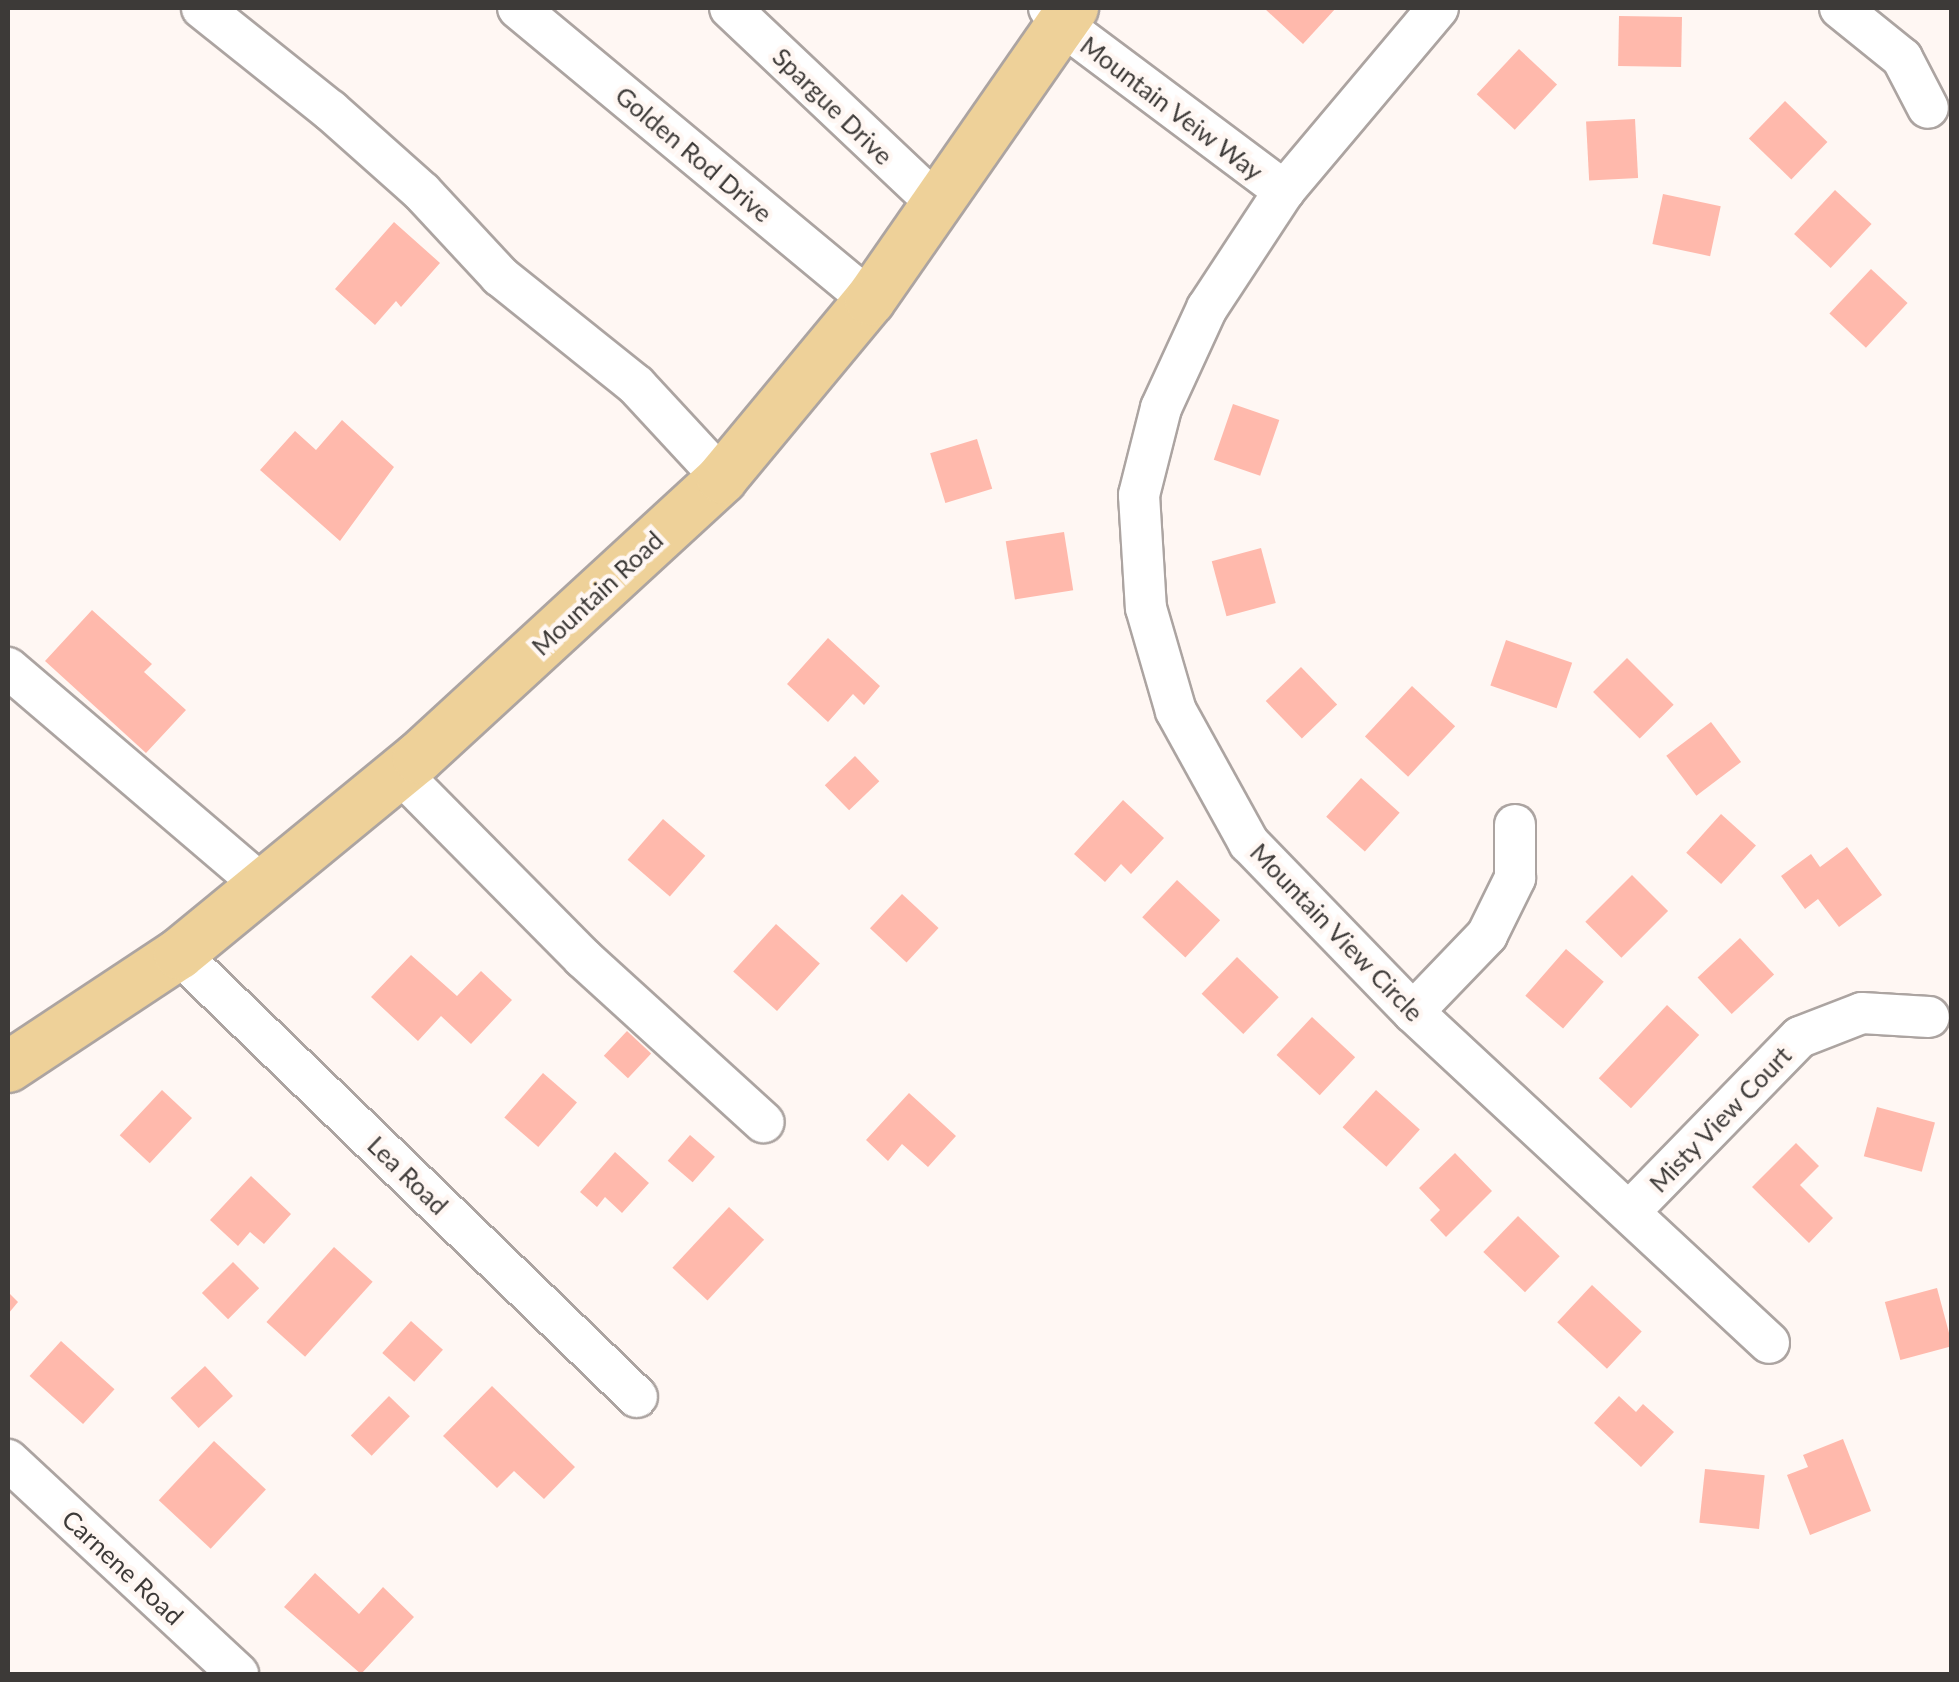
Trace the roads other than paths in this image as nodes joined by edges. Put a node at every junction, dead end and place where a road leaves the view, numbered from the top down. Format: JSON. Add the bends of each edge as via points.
{"nodes":[{"id":1,"x":202,"y":8,"type":"edge"},
{"id":2,"x":518,"y":8,"type":"edge"},
{"id":3,"x":730,"y":8,"type":"edge"},
{"id":4,"x":1438,"y":8,"type":"edge"},
{"id":5,"x":1840,"y":8,"type":"edge"},
{"id":6,"x":1061,"y":13,"type":"edge"},
{"id":7,"x":1928,"y":108,"type":"dead end"},
{"id":8,"x":1284,"y":191,"type":"junction"},
{"id":9,"x":936,"y":204,"type":"junction"},
{"id":10,"x":870,"y":300,"type":"junction"},
{"id":11,"x":722,"y":478,"type":"junction"},
{"id":12,"x":8,"y":668,"type":"edge"},
{"id":13,"x":400,"y":773,"type":"junction"},
{"id":14,"x":1515,"y":825,"type":"dead end"},
{"id":15,"x":262,"y":886,"type":"junction"},
{"id":16,"x":179,"y":954,"type":"junction"},
{"id":17,"x":1413,"y":1012,"type":"junction"},
{"id":18,"x":1929,"y":1017,"type":"dead end"},
{"id":19,"x":8,"y":1067,"type":"edge"},
{"id":20,"x":764,"y":1122,"type":"dead end"},
{"id":21,"x":1630,"y":1212,"type":"junction"},
{"id":22,"x":1770,"y":1343,"type":"dead end"},
{"id":23,"x":637,"y":1397,"type":"dead end"},
{"id":24,"x":8,"y":1460,"type":"edge"},
{"id":25,"x":238,"y":1674,"type":"edge"}],
"edges":[{"from":1,"to":11,"type":"street","via":[[330,110],[500,276],[636,384]]},
{"from":2,"to":10,"type":"street","name":"Golden Rod Drive"},
{"from":3,"to":9,"type":"street","name":"Spargue Drive"},
{"from":4,"to":8,"type":"street","name":"Mountain View Circle"},
{"from":5,"to":7,"type":"street","via":[[1902,58]]},
{"from":6,"to":8,"type":"street","name":"Mountain Veiw Way"},
{"from":6,"to":9,"type":"main road","name":"Mountain Road"},
{"from":8,"to":17,"type":"street","name":"Mountain View Circle","via":[[1207,308],[1161,408],[1140,495],[1146,608],[1176,711],[1248,843]]},
{"from":9,"to":10,"type":"main road","name":"Mountain Road"},
{"from":10,"to":11,"type":"main road","name":"Mountain Road"},
{"from":11,"to":13,"type":"main road","name":"Mountain Road"},
{"from":12,"to":15,"type":"street"},
{"from":13,"to":15,"type":"main road","name":"Mountain Road"},
{"from":13,"to":20,"type":"street","via":[[583,958]]},
{"from":14,"to":17,"type":"street","via":[[1515,878],[1487,935]]},
{"from":15,"to":16,"type":"main road","name":"Mountain Road"},
{"from":16,"to":19,"type":"main road","name":"Mountain Road"},
{"from":16,"to":23,"type":"street","name":"Lea Road"},
{"from":17,"to":21,"type":"street","name":"Mountain View Circle"},
{"from":18,"to":21,"type":"street","name":"Misty View Court","via":[[1862,1014],[1800,1037]]},
{"from":21,"to":22,"type":"street","name":"Mountain View Circle"},
{"from":24,"to":25,"type":"street","name":"Carnene Road"}]}
